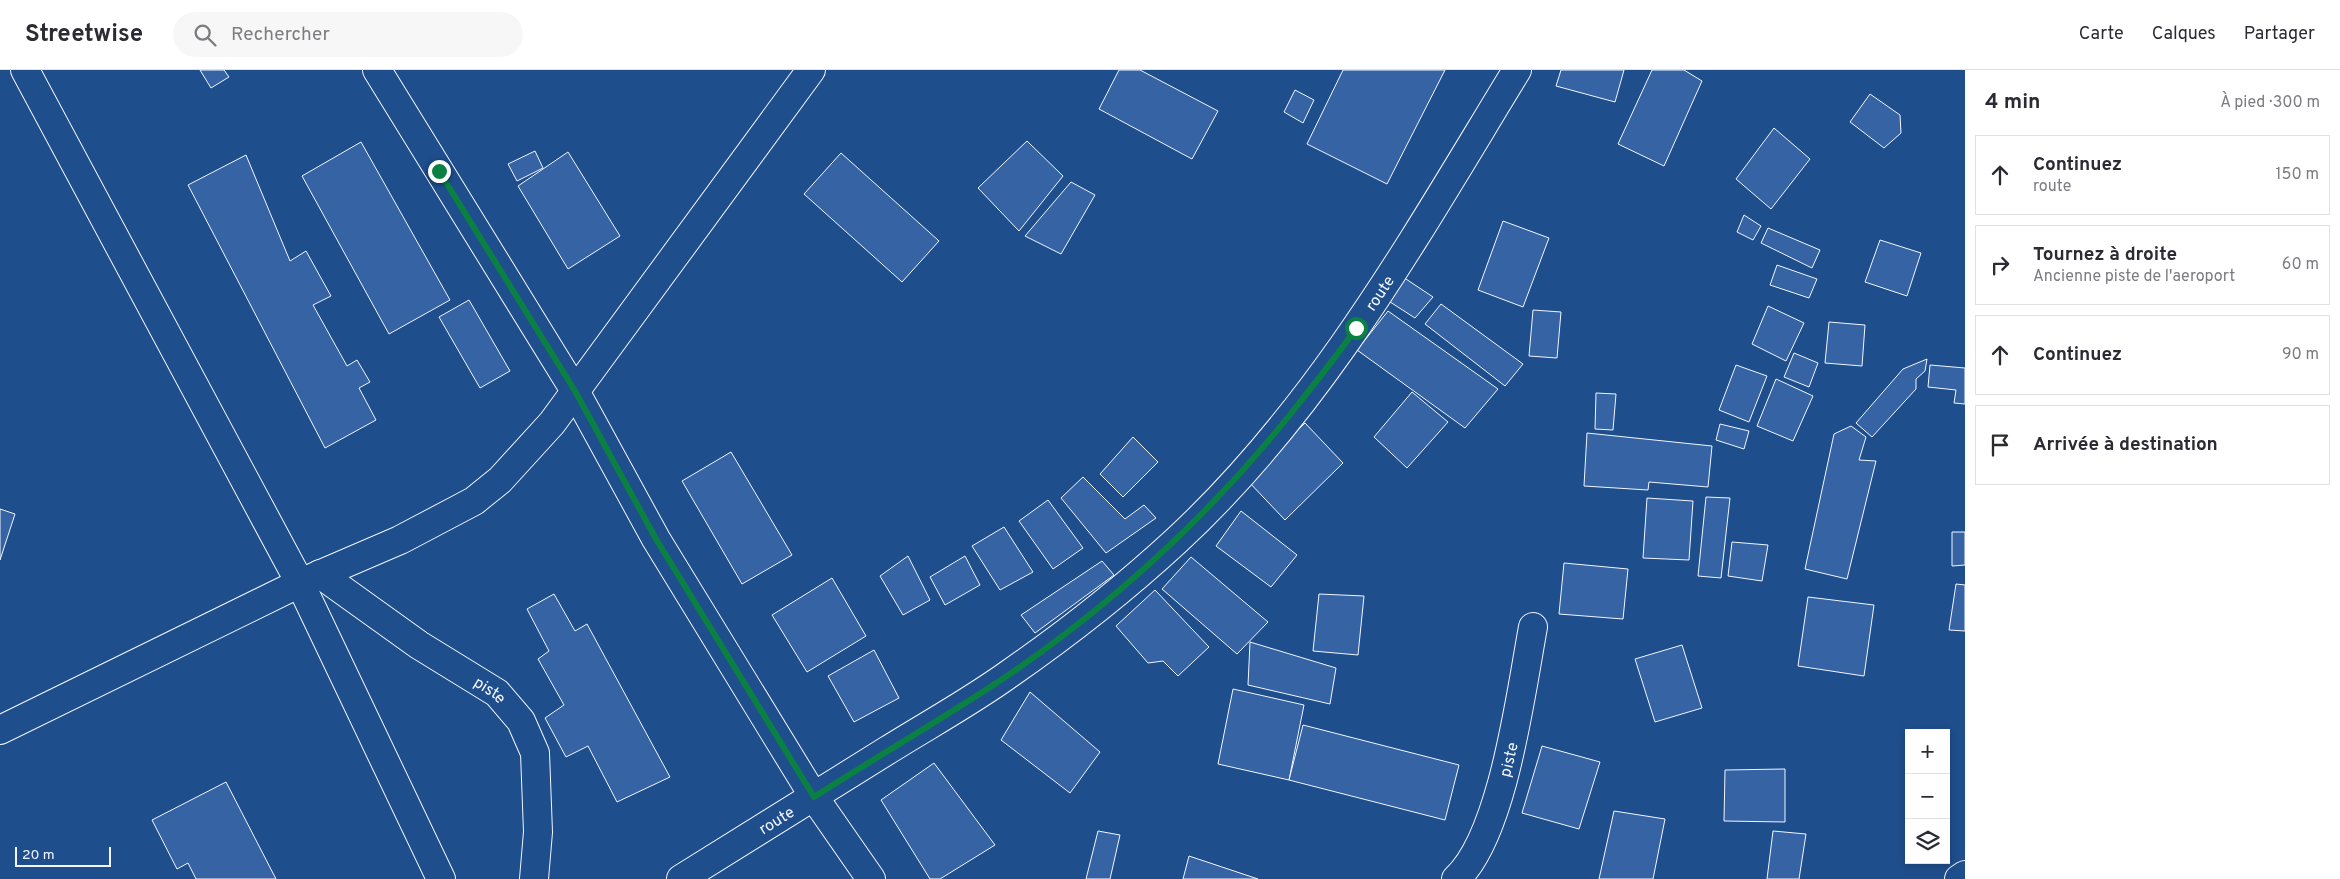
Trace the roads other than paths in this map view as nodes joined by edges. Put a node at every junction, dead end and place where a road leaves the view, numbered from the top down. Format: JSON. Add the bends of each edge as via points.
{"nodes":[{"id":1,"x":25,"y":70,"type":"edge"},
{"id":2,"x":376,"y":70,"type":"edge"},
{"id":3,"x":811,"y":70,"type":"edge"},
{"id":4,"x":1517,"y":70,"type":"edge"},
{"id":5,"x":575,"y":391,"type":"junction"},
{"id":6,"x":310,"y":578,"type":"junction"},
{"id":7,"x":1534,"y":627,"type":"dead end"},
{"id":8,"x":0,"y":730,"type":"edge"},
{"id":9,"x":814,"y":797,"type":"junction"},
{"id":10,"x":1965,"y":875,"type":"edge"},
{"id":11,"x":441,"y":879,"type":"edge"},
{"id":12,"x":534,"y":879,"type":"edge"},
{"id":13,"x":681,"y":879,"type":"edge"},
{"id":14,"x":871,"y":879,"type":"edge"},
{"id":15,"x":1456,"y":879,"type":"edge"},
{"id":16,"x":1959,"y":879,"type":"edge"}],
"edges":[{"from":1,"to":6,"type":"main road"},
{"from":2,"to":5,"type":"main road"},
{"from":3,"to":5,"type":"main road"},
{"from":4,"to":9,"type":"main road","name":"route","via":[[1409,248],[1346,344],[1226,491],[1177,540],[1078,624],[1007,676]]},
{"from":5,"to":6,"type":"main road","via":[[552,423],[500,480],[474,501],[400,540]]},
{"from":5,"to":9,"type":"main road","via":[[656,539]]},
{"from":6,"to":8,"type":"main road"},
{"from":6,"to":11,"type":"main road"},
{"from":6,"to":12,"type":"main road","name":"piste","via":[[497,693],[521,721],[535,753],[538,832]]},
{"from":7,"to":15,"type":"main road","name":"piste","via":[[1511,743],[1491,821],[1472,862]]},
{"from":9,"to":13,"type":"main road","name":"route"},
{"from":9,"to":14,"type":"main road"},
{"from":10,"to":16,"type":"main road"}]}
